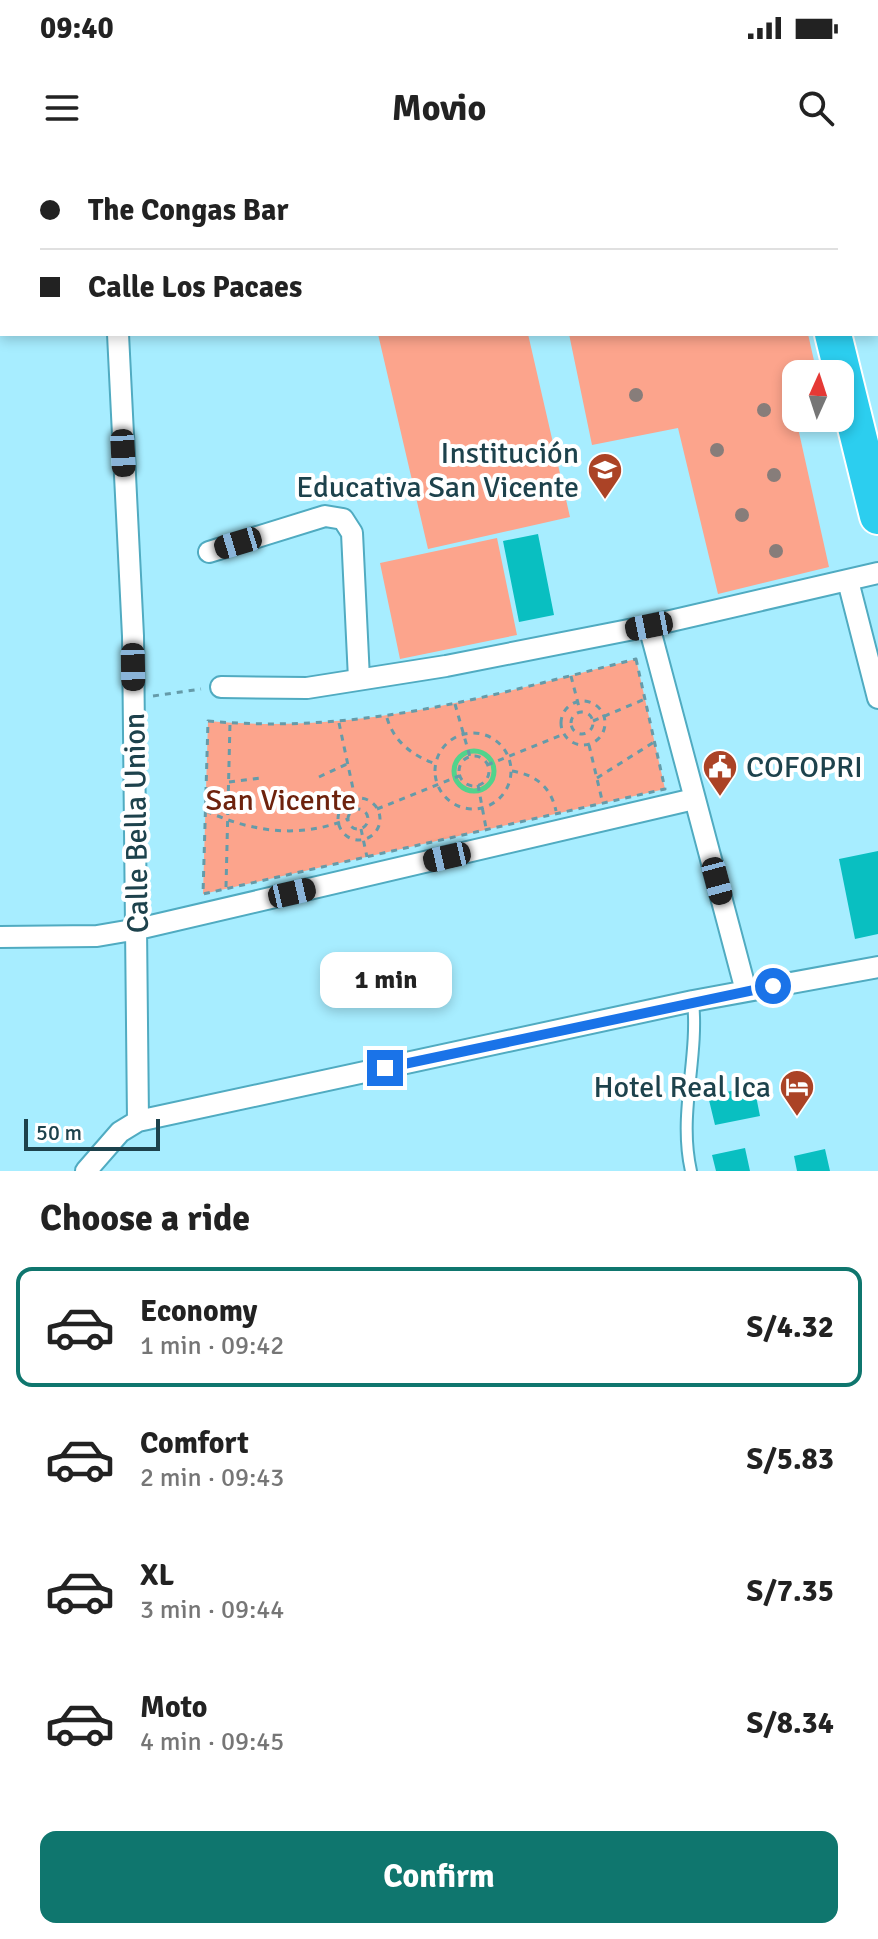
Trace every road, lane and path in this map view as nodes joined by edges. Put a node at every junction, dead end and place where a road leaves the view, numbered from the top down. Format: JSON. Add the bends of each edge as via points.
{"nodes":[{"id":1,"x":118,"y":336,"type":"edge"},
{"id":2,"x":833,"y":336,"type":"edge"},
{"id":3,"x":878,"y":516,"type":"edge"},
{"id":4,"x":209,"y":552,"type":"dead end"},
{"id":5,"x":878,"y":573,"type":"edge"},
{"id":6,"x":848,"y":581,"type":"junction"},
{"id":7,"x":649,"y":626,"type":"junction"},
{"id":8,"x":571,"y":676,"type":"junction"},
{"id":9,"x":359,"y":679,"type":"junction"},
{"id":10,"x":221,"y":687,"type":"joint"},
{"id":11,"x":878,"y":698,"type":"edge"},
{"id":12,"x":134,"y":699,"type":"junction"},
{"id":13,"x":645,"y":699,"type":"junction"},
{"id":14,"x":578,"y":702,"type":"junction"},
{"id":15,"x":455,"y":704,"type":"junction"},
{"id":16,"x":580,"y":713,"type":"junction"},
{"id":17,"x":604,"y":717,"type":"junction"},
{"id":18,"x":387,"y":718,"type":"junction"},
{"id":19,"x":593,"y":721,"type":"junction"},
{"id":20,"x":230,"y":723,"type":"junction"},
{"id":21,"x":339,"y":723,"type":"junction"},
{"id":22,"x":464,"y":734,"type":"junction"},
{"id":23,"x":564,"y":734,"type":"junction"},
{"id":24,"x":654,"y":742,"type":"junction"},
{"id":25,"x":589,"y":744,"type":"junction"},
{"id":26,"x":470,"y":757,"type":"junction"},
{"id":27,"x":509,"y":757,"type":"junction"},
{"id":28,"x":347,"y":764,"type":"junction"},
{"id":29,"x":436,"y":764,"type":"junction"},
{"id":30,"x":487,"y":765,"type":"junction"},
{"id":31,"x":511,"y":771,"type":"junction"},
{"id":32,"x":460,"y":776,"type":"junction"},
{"id":33,"x":319,"y":777,"type":"dead end"},
{"id":34,"x":261,"y":778,"type":"dead end"},
{"id":35,"x":597,"y":778,"type":"junction"},
{"id":36,"x":229,"y":782,"type":"junction"},
{"id":37,"x":437,"y":784,"type":"junction"},
{"id":38,"x":478,"y":785,"type":"junction"},
{"id":39,"x":355,"y":798,"type":"junction"},
{"id":40,"x":694,"y":799,"type":"junction"},
{"id":41,"x":602,"y":804,"type":"junction"},
{"id":42,"x":482,"y":808,"type":"junction"},
{"id":43,"x":377,"y":809,"type":"junction"},
{"id":44,"x":206,"y":811,"type":"junction"},
{"id":45,"x":557,"y":815,"type":"junction"},
{"id":46,"x":348,"y":819,"type":"junction"},
{"id":47,"x":228,"y":821,"type":"junction"},
{"id":48,"x":338,"y":823,"type":"junction"},
{"id":49,"x":361,"y":829,"type":"junction"},
{"id":50,"x":487,"y":831,"type":"junction"},
{"id":51,"x":363,"y":839,"type":"junction"},
{"id":52,"x":367,"y":857,"type":"junction"},
{"id":53,"x":226,"y":888,"type":"junction"},
{"id":54,"x":138,"y":929,"type":"junction"},
{"id":55,"x":0,"y":937,"type":"edge"},
{"id":56,"x":878,"y":967,"type":"edge"},
{"id":57,"x":746,"y":991,"type":"junction"},
{"id":58,"x":693,"y":1001,"type":"junction"},
{"id":59,"x":138,"y":1121,"type":"junction"},
{"id":60,"x":86,"y":1171,"type":"edge"},
{"id":61,"x":691,"y":1171,"type":"edge"}],
"edges":[{"from":1,"to":12,"type":"street","name":"Calle Bella Union"},
{"from":2,"to":3,"type":"highway"},
{"from":4,"to":9,"type":"street","via":[[325,516],[343,519],[352,533]]},
{"from":5,"to":6,"type":"street"},
{"from":6,"to":7,"type":"street"},
{"from":6,"to":11,"type":"street"},
{"from":7,"to":9,"type":"street"},
{"from":7,"to":40,"type":"street"},
{"from":8,"to":13,"type":"path","via":[[636,659]]},
{"from":8,"to":14,"type":"path"},
{"from":8,"to":15,"type":"path"},
{"from":9,"to":10,"type":"street","via":[[307,688]]},
{"from":10,"to":12,"type":"path"},
{"from":12,"to":54,"type":"street","name":"Calle Bella Union"},
{"from":13,"to":17,"type":"path"},
{"from":13,"to":24,"type":"path"},
{"from":14,"to":16,"type":"path"},
{"from":14,"to":17,"type":"path","via":[[596,706]]},
{"from":14,"to":23,"type":"path","via":[[564,712]]},
{"from":15,"to":18,"type":"path"},
{"from":15,"to":22,"type":"path"},
{"from":16,"to":19,"type":"path"},
{"from":16,"to":19,"type":"path","via":[[572,720],[577,733],[591,731]]},
{"from":17,"to":19,"type":"path"},
{"from":17,"to":25,"type":"path","via":[[603,731]]},
{"from":18,"to":21,"type":"path"},
{"from":18,"to":29,"type":"path","via":[[400,743]]},
{"from":20,"to":21,"type":"path"},
{"from":20,"to":36,"type":"path"},
{"from":20,"to":44,"type":"path","via":[[208,721]]},
{"from":21,"to":28,"type":"path"},
{"from":22,"to":26,"type":"path"},
{"from":22,"to":27,"type":"path","via":[[492,737]]},
{"from":22,"to":29,"type":"path","via":[[444,747]]},
{"from":23,"to":25,"type":"path","via":[[573,743]]},
{"from":23,"to":27,"type":"path"},
{"from":24,"to":35,"type":"path"},
{"from":24,"to":41,"type":"path","via":[[665,789]]},
{"from":25,"to":35,"type":"path"},
{"from":26,"to":30,"type":"path"},
{"from":26,"to":32,"type":"path","via":[[460,766]]},
{"from":27,"to":30,"type":"path"},
{"from":27,"to":31,"type":"path"},
{"from":28,"to":33,"type":"path"},
{"from":28,"to":39,"type":"path"},
{"from":29,"to":37,"type":"path"},
{"from":30,"to":38,"type":"path","via":[[486,779]]},
{"from":31,"to":42,"type":"path","via":[[506,791]]},
{"from":31,"to":45,"type":"path","via":[[544,786]]},
{"from":32,"to":37,"type":"path"},
{"from":32,"to":38,"type":"path"},
{"from":34,"to":36,"type":"path"},
{"from":35,"to":41,"type":"path"},
{"from":36,"to":47,"type":"path"},
{"from":37,"to":42,"type":"path","via":[[452,803]]},
{"from":37,"to":43,"type":"path"},
{"from":38,"to":42,"type":"path"},
{"from":39,"to":43,"type":"path","via":[[368,800]]},
{"from":39,"to":48,"type":"path","via":[[343,805]]},
{"from":40,"to":54,"type":"street"},
{"from":40,"to":57,"type":"street"},
{"from":41,"to":45,"type":"path"},
{"from":42,"to":50,"type":"path"},
{"from":43,"to":51,"type":"path","via":[[377,829]]},
{"from":44,"to":47,"type":"path"},
{"from":44,"to":53,"type":"path","via":[[203,894]]},
{"from":45,"to":50,"type":"path"},
{"from":46,"to":48,"type":"path"},
{"from":46,"to":49,"type":"path"},
{"from":46,"to":49,"type":"path","via":[[355,809],[365,811],[369,820]]},
{"from":47,"to":48,"type":"path","via":[[283,831]]},
{"from":47,"to":53,"type":"path"},
{"from":48,"to":51,"type":"path","via":[[346,835]]},
{"from":49,"to":51,"type":"path"},
{"from":50,"to":52,"type":"path"},
{"from":51,"to":52,"type":"path"},
{"from":52,"to":53,"type":"path"},
{"from":54,"to":55,"type":"street","via":[[97,936]]},
{"from":54,"to":59,"type":"street","name":"Calle Bella Union"},
{"from":56,"to":57,"type":"street"},
{"from":57,"to":58,"type":"street"},
{"from":58,"to":59,"type":"street"},
{"from":58,"to":61,"type":"lane","via":[[697,1036],[686,1133]]},
{"from":59,"to":60,"type":"street","via":[[120,1132]]}]}
